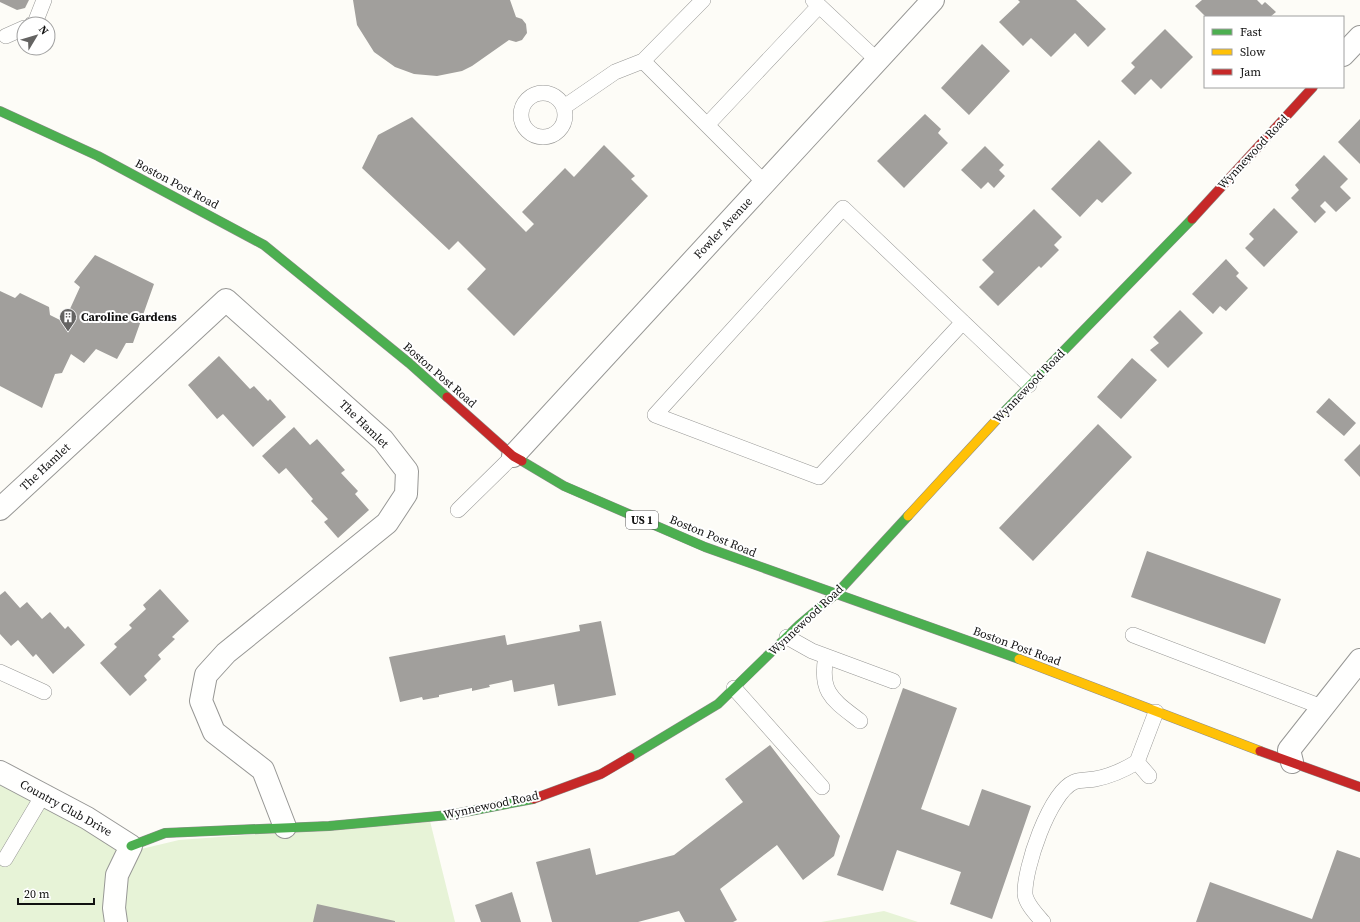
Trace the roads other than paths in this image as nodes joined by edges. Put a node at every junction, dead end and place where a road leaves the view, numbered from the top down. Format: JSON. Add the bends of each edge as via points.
{"nodes":[{"id":1,"x":44,"y":0,"type":"edge"},
{"id":2,"x":703,"y":0,"type":"edge"},
{"id":3,"x":933,"y":0,"type":"edge"},
{"id":4,"x":816,"y":3,"type":"edge"},
{"id":5,"x":38,"y":16,"type":"edge"},
{"id":6,"x":16,"y":32,"type":"edge"},
{"id":7,"x":6,"y":36,"type":"dead end"},
{"id":8,"x":1360,"y":37,"type":"edge"},
{"id":9,"x":1344,"y":54,"type":"edge"},
{"id":10,"x":877,"y":60,"type":"junction"},
{"id":11,"x":643,"y":62,"type":"junction"},
{"id":12,"x":1313,"y":88,"type":"edge"},
{"id":13,"x":564,"y":107,"type":"dead end"},
{"id":14,"x":0,"y":111,"type":"edge"},
{"id":15,"x":707,"y":125,"type":"junction"},
{"id":16,"x":765,"y":183,"type":"junction"},
{"id":17,"x":962,"y":322,"type":"junction"},
{"id":18,"x":1029,"y":385,"type":"junction"},
{"id":19,"x":513,"y":456,"type":"junction"},
{"id":20,"x":0,"y":509,"type":"edge"},
{"id":21,"x":458,"y":510,"type":"dead end"},
{"id":22,"x":837,"y":593,"type":"junction"},
{"id":23,"x":1133,"y":635,"type":"dead end"},
{"id":24,"x":787,"y":637,"type":"junction"},
{"id":25,"x":826,"y":656,"type":"junction"},
{"id":26,"x":1360,"y":660,"type":"edge"},
{"id":27,"x":0,"y":672,"type":"edge"},
{"id":28,"x":893,"y":681,"type":"dead end"},
{"id":29,"x":734,"y":688,"type":"junction"},
{"id":30,"x":44,"y":692,"type":"dead end"},
{"id":31,"x":1322,"y":708,"type":"junction"},
{"id":32,"x":1156,"y":712,"type":"junction"},
{"id":33,"x":860,"y":721,"type":"dead end"},
{"id":34,"x":1137,"y":762,"type":"junction"},
{"id":35,"x":1292,"y":762,"type":"junction"},
{"id":36,"x":0,"y":772,"type":"edge"},
{"id":37,"x":1149,"y":776,"type":"dead end"},
{"id":38,"x":822,"y":787,"type":"dead end"},
{"id":39,"x":1360,"y":787,"type":"edge"},
{"id":40,"x":43,"y":795,"type":"junction"},
{"id":41,"x":285,"y":827,"type":"junction"},
{"id":42,"x":131,"y":846,"type":"junction"},
{"id":43,"x":5,"y":859,"type":"dead end"},
{"id":44,"x":116,"y":922,"type":"edge"},
{"id":45,"x":1043,"y":922,"type":"edge"}],
"edges":[{"from":1,"to":5,"type":"lane"},
{"from":2,"to":11,"type":"lane"},
{"from":3,"to":10,"type":"street","name":"Fowler Avenue"},
{"from":4,"to":10,"type":"lane"},
{"from":4,"to":15,"type":"lane"},
{"from":6,"to":7,"type":"lane"},
{"from":8,"to":9,"type":"street"},
{"from":10,"to":16,"type":"street","name":"Fowler Avenue"},
{"from":11,"to":13,"type":"lane","via":[[615,72]]},
{"from":11,"to":15,"type":"lane"},
{"from":12,"to":18,"type":"main road","name":"Wynnewood Road","via":[[1190,221]]},
{"from":14,"to":19,"type":"main road","name":"Boston Post Road","number":"US 1","via":[[98,156],[264,245],[409,363]]},
{"from":15,"to":16,"type":"lane"},
{"from":16,"to":19,"type":"street","name":"Fowler Avenue"},
{"from":17,"to":17,"type":"lane","via":[[843,208],[655,415],[819,477]]},
{"from":17,"to":18,"type":"lane"},
{"from":18,"to":22,"type":"main road","name":"Wynnewood Road"},
{"from":19,"to":21,"type":"lane"},
{"from":19,"to":22,"type":"main road","name":"Boston Post Road","number":"US 1","via":[[564,486],[705,547]]},
{"from":20,"to":41,"type":"street","name":"The Hamlet","via":[[226,300],[383,440],[407,471],[406,494],[387,523],[226,653],[206,675],[201,701],[214,732],[263,770]]},
{"from":22,"to":24,"type":"main road","name":"Wynnewood Road"},
{"from":22,"to":32,"type":"main road","name":"Boston Post Road","number":"US 1"},
{"from":23,"to":31,"type":"lane"},
{"from":24,"to":25,"type":"lane"},
{"from":24,"to":29,"type":"main road","name":"Wynnewood Road"},
{"from":25,"to":28,"type":"lane"},
{"from":25,"to":33,"type":"lane","via":[[823,673],[826,689],[839,705]]},
{"from":26,"to":31,"type":"street"},
{"from":27,"to":30,"type":"lane"},
{"from":29,"to":38,"type":"lane"},
{"from":29,"to":41,"type":"main road","name":"Wynnewood Road","via":[[718,704],[601,774],[532,798],[449,815],[329,826]]},
{"from":31,"to":35,"type":"street","via":[[1289,750]]},
{"from":32,"to":34,"type":"lane"},
{"from":32,"to":35,"type":"main road","name":"Boston Post Road","number":"US 1"},
{"from":34,"to":37,"type":"lane"},
{"from":34,"to":45,"type":"lane","via":[[1119,773],[1074,782],[1058,796],[1044,823],[1026,877],[1025,896],[1032,910]]},
{"from":35,"to":39,"type":"main road","name":"Boston Post Road","number":"US 1"},
{"from":36,"to":40,"type":"street","name":"Country Club Drive"},
{"from":40,"to":42,"type":"street","name":"Country Club Drive","via":[[87,818]]},
{"from":40,"to":43,"type":"lane"},
{"from":41,"to":42,"type":"main road","name":"Wynnewood Road","via":[[165,834]]},
{"from":42,"to":44,"type":"street","via":[[117,875],[114,908]]}]}
